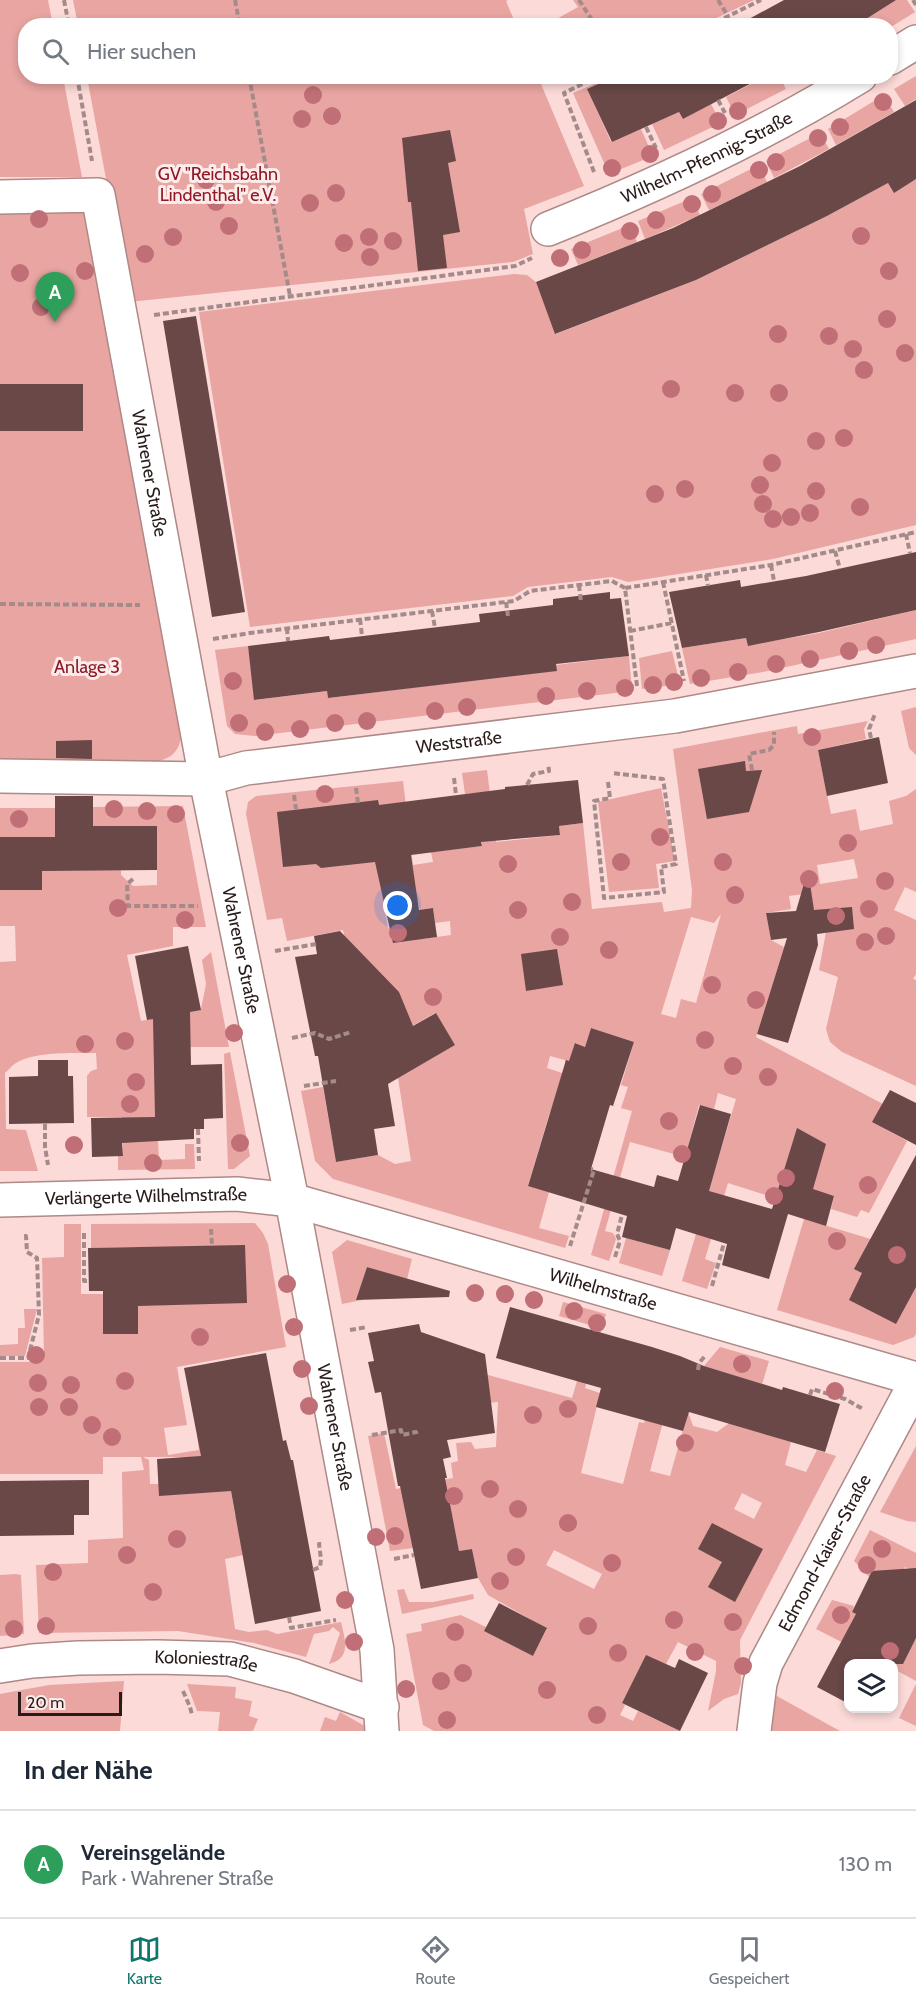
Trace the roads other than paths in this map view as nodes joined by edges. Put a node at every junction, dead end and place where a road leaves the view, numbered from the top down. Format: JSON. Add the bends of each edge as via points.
{"nodes":[{"id":1,"x":916,"y":42,"type":"edge"},
{"id":2,"x":898,"y":54,"type":"edge"},
{"id":3,"x":847,"y":84,"type":"edge"},
{"id":4,"x":0,"y":197,"type":"edge"},
{"id":5,"x":548,"y":229,"type":"road end"},
{"id":6,"x":916,"y":671,"type":"edge"},
{"id":7,"x":0,"y":776,"type":"edge"},
{"id":8,"x":206,"y":778,"type":"junction"},
{"id":9,"x":0,"y":1200,"type":"edge"},
{"id":10,"x":292,"y":1200,"type":"junction"},
{"id":11,"x":916,"y":1380,"type":"edge"},
{"id":12,"x":0,"y":1666,"type":"edge"},
{"id":13,"x":382,"y":1719,"type":"edge"},
{"id":14,"x":754,"y":1731,"type":"edge"}],
"edges":[{"from":1,"to":2,"type":"street"},
{"from":3,"to":5,"type":"street","name":"Wilhelm-Pfennig-Straße","via":[[806,109],[636,193]]},
{"from":4,"to":8,"type":"street","name":"Wahrener Straße","via":[[98,195]]},
{"from":6,"to":8,"type":"street","name":"Weststraße","via":[[675,716],[246,768]]},
{"from":7,"to":8,"type":"street","name":"Weststraße"},
{"from":8,"to":10,"type":"street","name":"Wahrener Straße"},
{"from":9,"to":10,"type":"street","name":"Verlängerte Wilhelmstraße","via":[[237,1194]]},
{"from":10,"to":11,"type":"street","name":"Wilhelmstraße"},
{"from":10,"to":13,"type":"street","name":"Wahrener Straße","via":[[377,1650]]},
{"from":11,"to":14,"type":"street","name":"Edmond-Kaiser-Straße","via":[[766,1663]]},
{"from":12,"to":13,"type":"street","name":"Koloniestraße","via":[[78,1658],[230,1659],[294,1676]]}]}
